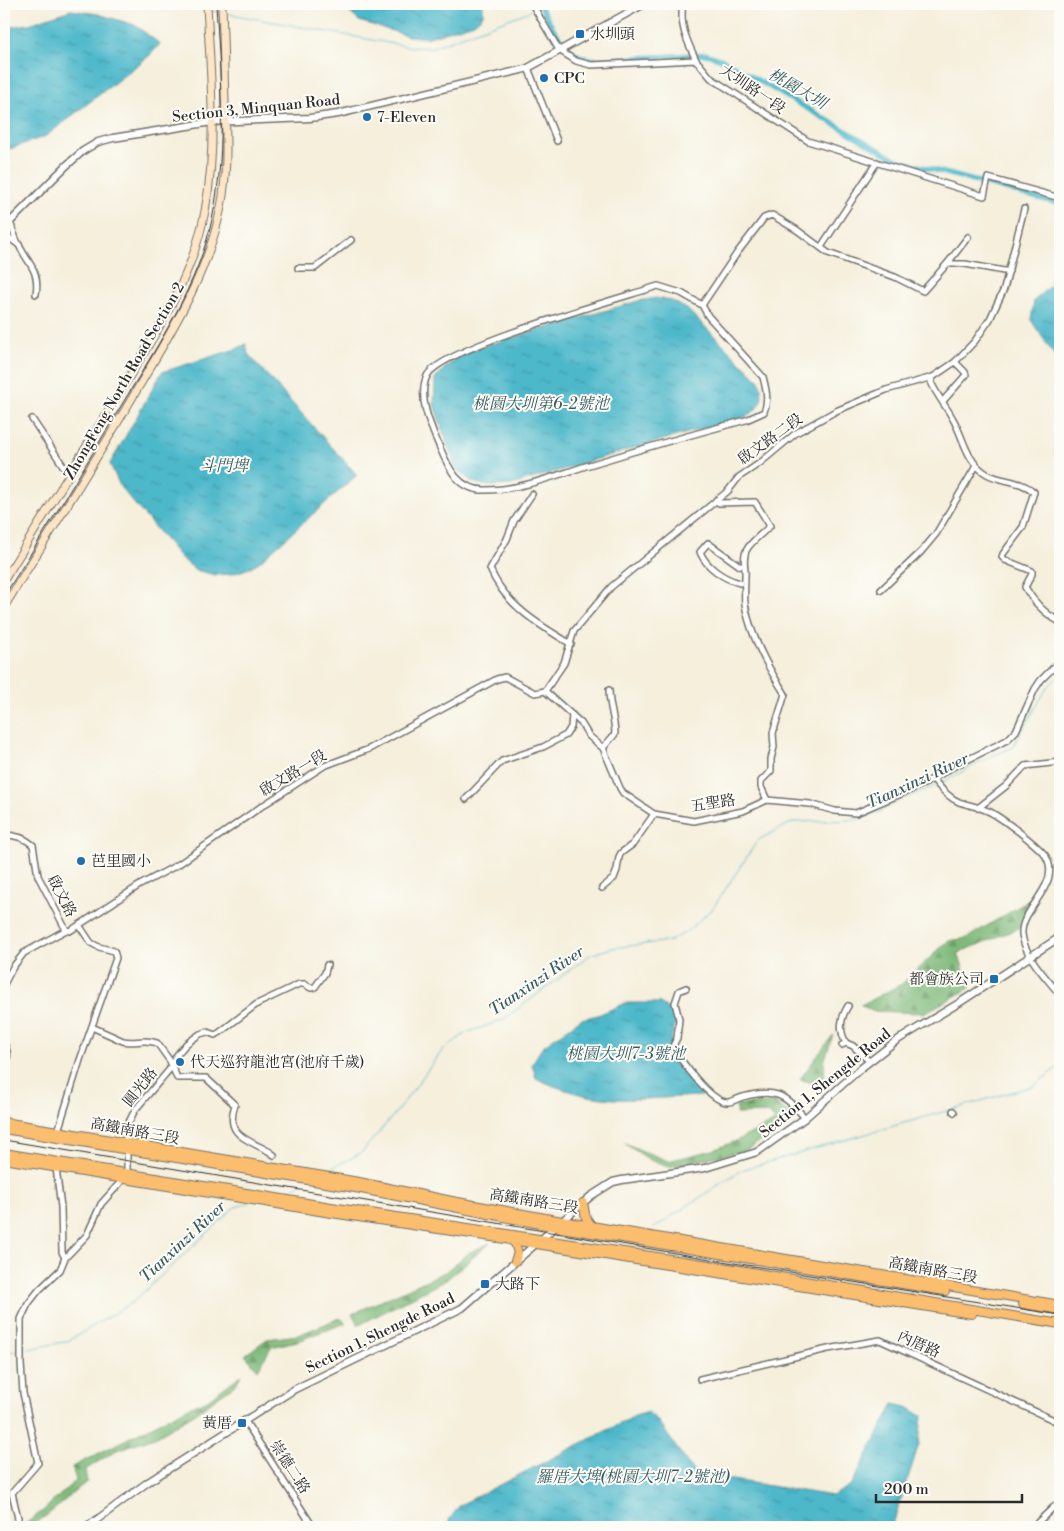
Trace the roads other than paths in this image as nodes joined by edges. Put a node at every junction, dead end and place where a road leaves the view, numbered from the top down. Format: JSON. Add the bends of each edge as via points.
{"nodes":[{"id":1,"x":207,"y":4,"type":"edge"},
{"id":2,"x":222,"y":4,"type":"edge"},
{"id":3,"x":532,"y":4,"type":"edge"},
{"id":4,"x":644,"y":4,"type":"edge"},
{"id":5,"x":683,"y":4,"type":"edge"},
{"id":6,"x":560,"y":50,"type":"junction"},
{"id":7,"x":696,"y":59,"type":"junction"},
{"id":8,"x":528,"y":68,"type":"junction"},
{"id":9,"x":212,"y":122,"type":"junction"},
{"id":10,"x":226,"y":123,"type":"junction"},
{"id":11,"x":557,"y":141,"type":"dead end"},
{"id":12,"x":877,"y":162,"type":"junction"},
{"id":13,"x":1060,"y":198,"type":"edge"},
{"id":14,"x":1024,"y":210,"type":"dead end"},
{"id":15,"x":10,"y":222,"type":"junction"},
{"id":16,"x":4,"y":228,"type":"edge"},
{"id":17,"x":4,"y":234,"type":"edge"},
{"id":18,"x":968,"y":237,"type":"dead end"},
{"id":19,"x":351,"y":240,"type":"dead end"},
{"id":20,"x":19,"y":246,"type":"junction"},
{"id":21,"x":821,"y":247,"type":"junction"},
{"id":22,"x":948,"y":264,"type":"junction"},
{"id":23,"x":298,"y":268,"type":"dead end"},
{"id":24,"x":1009,"y":271,"type":"junction"},
{"id":25,"x":36,"y":294,"type":"dead end"},
{"id":26,"x":702,"y":305,"type":"junction"},
{"id":27,"x":955,"y":362,"type":"junction"},
{"id":28,"x":933,"y":377,"type":"junction"},
{"id":29,"x":943,"y":401,"type":"junction"},
{"id":30,"x":32,"y":419,"type":"dead end"},
{"id":31,"x":976,"y":466,"type":"junction"},
{"id":32,"x":64,"y":467,"type":"dead end"},
{"id":33,"x":532,"y":494,"type":"dead end"},
{"id":34,"x":716,"y":500,"type":"junction"},
{"id":35,"x":740,"y":566,"type":"dead end"},
{"id":36,"x":4,"y":580,"type":"edge"},
{"id":37,"x":740,"y":583,"type":"dead end"},
{"id":38,"x":880,"y":590,"type":"dead end"},
{"id":39,"x":4,"y":606,"type":"edge"},
{"id":40,"x":1060,"y":622,"type":"edge"},
{"id":41,"x":571,"y":644,"type":"junction"},
{"id":42,"x":1060,"y":661,"type":"edge"},
{"id":43,"x":609,"y":690,"type":"dead end"},
{"id":44,"x":545,"y":691,"type":"junction"},
{"id":45,"x":572,"y":715,"type":"junction"},
{"id":46,"x":603,"y":748,"type":"junction"},
{"id":47,"x":1060,"y":762,"type":"edge"},
{"id":48,"x":933,"y":780,"type":"junction"},
{"id":49,"x":466,"y":799,"type":"dead end"},
{"id":50,"x":767,"y":800,"type":"junction"},
{"id":51,"x":978,"y":808,"type":"junction"},
{"id":52,"x":654,"y":814,"type":"junction"},
{"id":53,"x":4,"y":835,"type":"edge"},
{"id":54,"x":602,"y":888,"type":"dead end"},
{"id":55,"x":79,"y":925,"type":"junction"},
{"id":56,"x":66,"y":930,"type":"junction"},
{"id":57,"x":1059,"y":940,"type":"edge"},
{"id":58,"x":1030,"y":957,"type":"junction"},
{"id":59,"x":327,"y":965,"type":"dead end"},
{"id":60,"x":4,"y":984,"type":"edge"},
{"id":61,"x":686,"y":988,"type":"dead end"},
{"id":62,"x":1060,"y":994,"type":"edge"},
{"id":63,"x":848,"y":1006,"type":"dead end"},
{"id":64,"x":92,"y":1027,"type":"junction"},
{"id":65,"x":4,"y":1044,"type":"edge"},
{"id":66,"x":870,"y":1061,"type":"junction"},
{"id":67,"x":171,"y":1065,"type":"junction"},
{"id":68,"x":4,"y":1066,"type":"edge"},
{"id":69,"x":806,"y":1118,"type":"junction"},
{"id":70,"x":4,"y":1122,"type":"edge"},
{"id":71,"x":4,"y":1129,"type":"edge"},
{"id":72,"x":58,"y":1132,"type":"junction"},
{"id":73,"x":126,"y":1146,"type":"junction"},
{"id":74,"x":4,"y":1153,"type":"edge"},
{"id":75,"x":274,"y":1155,"type":"dead end"},
{"id":76,"x":6,"y":1159,"type":"edge"},
{"id":77,"x":56,"y":1168,"type":"junction"},
{"id":78,"x":125,"y":1176,"type":"junction"},
{"id":79,"x":360,"y":1186,"type":"junction"},
{"id":80,"x":583,"y":1203,"type":"junction"},
{"id":81,"x":328,"y":1209,"type":"junction"},
{"id":82,"x":530,"y":1221,"type":"junction"},
{"id":83,"x":562,"y":1221,"type":"junction"},
{"id":84,"x":591,"y":1224,"type":"junction"},
{"id":85,"x":556,"y":1226,"type":"junction"},
{"id":86,"x":574,"y":1229,"type":"junction"},
{"id":87,"x":530,"y":1236,"type":"junction"},
{"id":88,"x":542,"y":1238,"type":"junction"},
{"id":89,"x":508,"y":1239,"type":"junction"},
{"id":90,"x":535,"y":1244,"type":"junction"},
{"id":91,"x":576,"y":1244,"type":"junction"},
{"id":92,"x":65,"y":1258,"type":"junction"},
{"id":93,"x":515,"y":1261,"type":"junction"},
{"id":94,"x":722,"y":1267,"type":"junction"},
{"id":95,"x":748,"y":1278,"type":"junction"},
{"id":96,"x":1060,"y":1304,"type":"edge"},
{"id":97,"x":1060,"y":1310,"type":"edge"},
{"id":98,"x":1060,"y":1324,"type":"edge"},
{"id":99,"x":1060,"y":1329,"type":"edge"},
{"id":100,"x":700,"y":1380,"type":"dead end"},
{"id":101,"x":245,"y":1421,"type":"junction"},
{"id":102,"x":1060,"y":1423,"type":"edge"},
{"id":103,"x":1060,"y":1501,"type":"edge"},
{"id":104,"x":14,"y":1527,"type":"edge"},
{"id":105,"x":87,"y":1527,"type":"edge"},
{"id":106,"x":313,"y":1527,"type":"edge"},
{"id":107,"x":1033,"y":1527,"type":"edge"}],
"edges":[{"from":1,"to":9,"type":"main road","name":"ZhongFeng North Road Section 2"},
{"from":2,"to":10,"type":"main road","name":"ZhongFeng North Road Section 2"},
{"from":3,"to":6,"type":"street"},
{"from":4,"to":6,"type":"street","name":"Section 3, Minquan Road"},
{"from":5,"to":7,"type":"street","name":"大圳路一段","via":[[684,34]]},
{"from":6,"to":7,"type":"street","via":[[591,66]]},
{"from":6,"to":8,"type":"street","name":"Section 3, Minquan Road"},
{"from":7,"to":12,"type":"street","name":"大圳路一段","via":[[711,78],[808,141]]},
{"from":8,"to":10,"type":"street","name":"Section 3, Minquan Road","via":[[338,114]]},
{"from":8,"to":11,"type":"street"},
{"from":9,"to":10,"type":"street","name":"Section 3, Minquan Road"},
{"from":9,"to":15,"type":"street","name":"Section 3, Minquan Road","via":[[98,142],[67,165]]},
{"from":9,"to":36,"type":"main road","name":"ZhongFeng North Road Section 2","via":[[212,156],[205,212],[180,289],[156,334]]},
{"from":10,"to":39,"type":"main road","name":"ZhongFeng North Road Section 2","via":[[226,167],[221,209],[197,283],[183,313],[98,457]]},
{"from":12,"to":13,"type":"street","name":"大圳路一段","via":[[984,196],[988,178]]},
{"from":12,"to":21,"type":"street"},
{"from":14,"to":24,"type":"street","name":"啟文路二段"},
{"from":15,"to":16,"type":"street","name":"Section 3, Minquan Road"},
{"from":15,"to":20,"type":"street"},
{"from":17,"to":20,"type":"street"},
{"from":18,"to":22,"type":"street"},
{"from":19,"to":23,"type":"street","via":[[315,268]]},
{"from":20,"to":25,"type":"street","via":[[37,276]]},
{"from":21,"to":22,"type":"street","via":[[828,253],[895,277],[923,291]]},
{"from":21,"to":26,"type":"street","via":[[772,215],[764,218]]},
{"from":22,"to":24,"type":"street"},
{"from":24,"to":27,"type":"street","name":"啟文路二段","via":[[990,319]]},
{"from":26,"to":26,"type":"street","via":[[762,377],[767,390],[764,412],[517,487],[485,490],[462,484],[449,468],[430,426],[422,392],[428,374],[445,359],[498,337],[658,286],[681,293]]},
{"from":27,"to":28,"type":"street","name":"啟文路二段"},
{"from":27,"to":29,"type":"street","via":[[966,375]]},
{"from":28,"to":29,"type":"street","via":[[931,382]]},
{"from":28,"to":34,"type":"street","name":"啟文路二段","via":[[886,390],[836,411],[796,433],[739,477]]},
{"from":29,"to":31,"type":"street"},
{"from":30,"to":32,"type":"street"},
{"from":31,"to":38,"type":"street","via":[[936,534]]},
{"from":31,"to":40,"type":"street","via":[[990,476],[1029,487],[1034,492],[1023,527],[1002,557],[1032,572],[1025,586],[1030,596]]},
{"from":33,"to":41,"type":"street","via":[[514,521],[508,539],[490,569],[498,586],[525,615]]},
{"from":34,"to":41,"type":"street","name":"啟文路二段","via":[[611,587],[574,631]]},
{"from":34,"to":50,"type":"street","via":[[719,503],[755,502],[770,526],[747,550],[743,567],[746,576],[745,604],[754,635],[770,672],[785,694],[775,721],[771,771],[761,781]]},
{"from":35,"to":37,"type":"street","via":[[708,543],[700,552],[706,564],[731,581]]},
{"from":41,"to":44,"type":"street","name":"啟文路二段","via":[[564,663]]},
{"from":42,"to":48,"type":"street","via":[[1041,680],[1016,730],[1007,740]]},
{"from":43,"to":46,"type":"street","via":[[615,734]]},
{"from":44,"to":45,"type":"street","name":"五聖路"},
{"from":44,"to":55,"type":"street","name":"啟文路一段","via":[[535,693],[505,677],[497,679],[369,749],[324,766],[179,864]]},
{"from":45,"to":46,"type":"street","name":"五聖路"},
{"from":45,"to":49,"type":"street","via":[[566,735],[502,761]]},
{"from":46,"to":52,"type":"street","name":"五聖路","via":[[623,793]]},
{"from":47,"to":51,"type":"street","via":[[1025,766]]},
{"from":48,"to":50,"type":"street","via":[[856,813]]},
{"from":48,"to":51,"type":"street","via":[[956,801]]},
{"from":50,"to":52,"type":"street","name":"五聖路","via":[[743,811],[694,821]]},
{"from":51,"to":58,"type":"street","via":[[1017,830],[1045,856],[1052,871],[1049,882],[1024,923],[1022,934]]},
{"from":52,"to":54,"type":"street","via":[[634,844],[621,853],[614,878]]},
{"from":53,"to":56,"type":"street","name":"啟文路","via":[[24,838],[33,845],[38,876]]},
{"from":55,"to":56,"type":"street","name":"啟文路一段"},
{"from":55,"to":64,"type":"street","via":[[91,942],[112,950],[116,956],[116,964]]},
{"from":56,"to":60,"type":"street","name":"啟文路一段","via":[[24,953]]},
{"from":57,"to":58,"type":"street","name":"Section 1, Shengde Road"},
{"from":58,"to":62,"type":"street"},
{"from":58,"to":66,"type":"street","name":"Section 1, Shengde Road","via":[[913,1030]]},
{"from":59,"to":67,"type":"street","via":[[315,987],[299,984],[257,1004],[219,1034],[200,1034],[186,1044]]},
{"from":61,"to":69,"type":"street","via":[[679,991],[675,1002],[679,1019],[673,1046],[703,1088],[718,1100],[728,1102],[772,1092],[792,1102]]},
{"from":63,"to":66,"type":"street","via":[[842,1016],[844,1044],[853,1046]]},
{"from":64,"to":67,"type":"street","name":"圓光路","via":[[123,1041],[157,1043]]},
{"from":64,"to":72,"type":"street"},
{"from":65,"to":68,"type":"street","via":[[7,1056]]},
{"from":66,"to":69,"type":"street","name":"Section 1, Shengde Road"},
{"from":67,"to":73,"type":"street","name":"圓光路","via":[[135,1110],[128,1124]]},
{"from":67,"to":75,"type":"street","via":[[177,1078],[206,1078],[235,1105],[231,1116],[234,1129],[244,1139]]},
{"from":69,"to":80,"type":"street","name":"Section 1, Shengde Road","via":[[757,1152],[705,1168],[613,1182]]},
{"from":70,"to":72,"type":"main road","name":"高鐵南路三段"},
{"from":71,"to":73,"type":"main road","name":"高鐵南路三段"},
{"from":72,"to":73,"type":"main road","name":"高鐵南路三段"},
{"from":73,"to":78,"type":"street","name":"圓光路"},
{"from":73,"to":79,"type":"main road","name":"高鐵南路三段"},
{"from":74,"to":78,"type":"main road"},
{"from":76,"to":77,"type":"main road"},
{"from":77,"to":78,"type":"main road"},
{"from":77,"to":92,"type":"street"},
{"from":78,"to":81,"type":"main road"},
{"from":78,"to":92,"type":"street","via":[[101,1204],[87,1235]]},
{"from":79,"to":82,"type":"main road","name":"高鐵南路三段"},
{"from":79,"to":83,"type":"main road","name":"高鐵南路三段"},
{"from":80,"to":83,"type":"street","name":"Section 1, Shengde Road"},
{"from":80,"to":84,"type":"main road","via":[[586,1218]]},
{"from":81,"to":87,"type":"main road"},
{"from":81,"to":89,"type":"main road"},
{"from":82,"to":85,"type":"main road","name":"高鐵南路三段"},
{"from":82,"to":87,"type":"main road"},
{"from":83,"to":84,"type":"main road","name":"高鐵南路三段"},
{"from":83,"to":85,"type":"street","name":"Section 1, Shengde Road"},
{"from":84,"to":96,"type":"main road","name":"高鐵南路三段"},
{"from":85,"to":86,"type":"main road","name":"高鐵南路三段"},
{"from":85,"to":88,"type":"street","name":"Section 1, Shengde Road"},
{"from":86,"to":91,"type":"main road","via":[[569,1232],[569,1237]]},
{"from":86,"to":97,"type":"main road","name":"高鐵南路三段"},
{"from":87,"to":88,"type":"main road"},
{"from":88,"to":90,"type":"street","name":"Section 1, Shengde Road"},
{"from":88,"to":91,"type":"main road"},
{"from":89,"to":90,"type":"main road"},
{"from":89,"to":93,"type":"main road","via":[[515,1243],[518,1253]]},
{"from":90,"to":93,"type":"street","name":"Section 1, Shengde Road"},
{"from":90,"to":95,"type":"main road"},
{"from":91,"to":94,"type":"main road"},
{"from":92,"to":104,"type":"street","via":[[60,1270],[28,1304],[21,1320],[23,1393],[38,1463],[12,1493],[18,1518]]},
{"from":93,"to":101,"type":"street","name":"Section 1, Shengde Road","via":[[462,1308],[295,1389]]},
{"from":94,"to":95,"type":"main road"},
{"from":94,"to":98,"type":"main road"},
{"from":95,"to":99,"type":"main road"},
{"from":100,"to":102,"type":"street","name":"內厝路","via":[[880,1340]]},
{"from":101,"to":105,"type":"street","name":"Section 1, Shengde Road","via":[[148,1482]]},
{"from":101,"to":106,"type":"street","name":"崇德二路"},
{"from":103,"to":107,"type":"street"}]}
